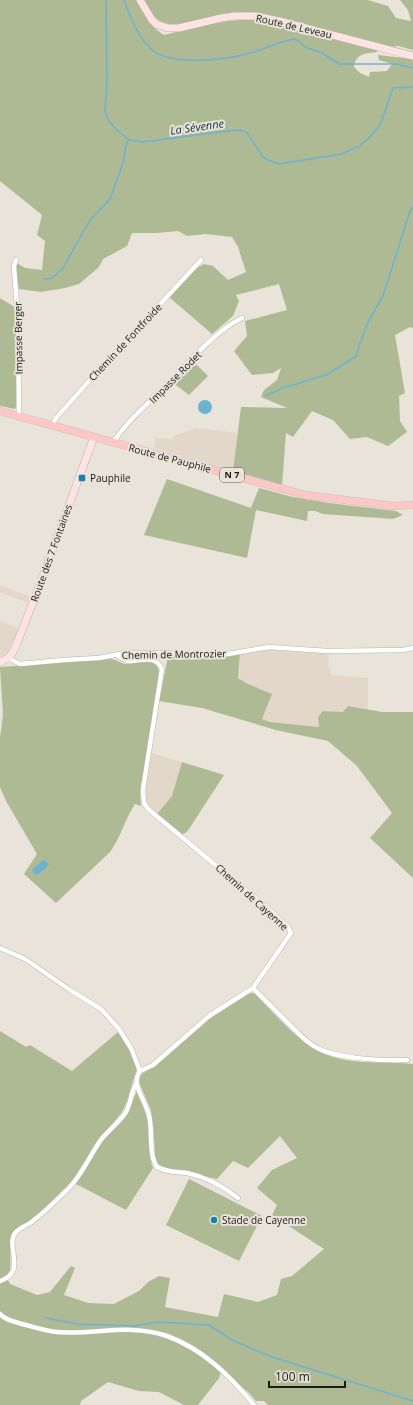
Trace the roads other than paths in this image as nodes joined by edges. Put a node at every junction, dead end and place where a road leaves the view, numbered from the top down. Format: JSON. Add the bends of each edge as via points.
{"nodes":[{"id":1,"x":140,"y":0,"type":"edge"},
{"id":2,"x":413,"y":56,"type":"edge"},
{"id":3,"x":16,"y":260,"type":"dead end"},
{"id":4,"x":202,"y":260,"type":"dead end"},
{"id":5,"x":242,"y":318,"type":"dead end"},
{"id":6,"x":0,"y":411,"type":"edge"},
{"id":7,"x":19,"y":417,"type":"junction"},
{"id":8,"x":52,"y":426,"type":"junction"},
{"id":9,"x":94,"y":437,"type":"junction"},
{"id":10,"x":113,"y":443,"type":"junction"},
{"id":11,"x":413,"y":505,"type":"edge"},
{"id":12,"x":413,"y":648,"type":"edge"},
{"id":13,"x":117,"y":655,"type":"junction"},
{"id":14,"x":8,"y":658,"type":"junction"},
{"id":15,"x":0,"y":662,"type":"edge"},
{"id":16,"x":0,"y":948,"type":"edge"},
{"id":17,"x":253,"y":988,"type":"junction"},
{"id":18,"x":407,"y":1060,"type":"dead end"},
{"id":19,"x":140,"y":1071,"type":"junction"},
{"id":20,"x":136,"y":1084,"type":"junction"},
{"id":21,"x":238,"y":1198,"type":"dead end"},
{"id":22,"x":0,"y":1282,"type":"edge"},
{"id":23,"x":0,"y":1314,"type":"edge"},
{"id":24,"x":254,"y":1405,"type":"edge"}],
"edges":[{"from":1,"to":2,"type":"street","name":"Route de Leveau","via":[[156,24],[168,28],[228,17],[255,16]]},
{"from":3,"to":7,"type":"street","name":"Impasse Berger","via":[[14,266],[18,322]]},
{"from":4,"to":8,"type":"street","name":"Chemin de Fontfroide","via":[[98,371],[56,418]]},
{"from":5,"to":10,"type":"street","name":"Impasse Rodet","via":[[215,337]]},
{"from":6,"to":7,"type":"main road","name":"Route de Pauphile","number":"N 7"},
{"from":7,"to":8,"type":"main road","name":"Route de Pauphile","number":"N 7"},
{"from":8,"to":9,"type":"main road","name":"Route de Pauphile","number":"N 7"},
{"from":9,"to":10,"type":"main road","name":"Route de Pauphile","number":"N 7"},
{"from":9,"to":14,"type":"street","name":"Route des 7 Fontaines","via":[[27,618]]},
{"from":10,"to":11,"type":"main road","name":"Route de Pauphile","number":"N 7","via":[[305,495],[387,505]]},
{"from":12,"to":13,"type":"street","name":"Chemin de Montrozier","via":[[327,651],[269,647],[228,654]]},
{"from":13,"to":14,"type":"street","name":"Chemin de Montrozier","via":[[20,664]]},
{"from":13,"to":17,"type":"street","name":"Chemin de Cayenne","via":[[127,661],[154,660],[162,669],[143,789],[144,803],[272,912],[291,933]]},
{"from":14,"to":15,"type":"street"},
{"from":16,"to":19,"type":"street","via":[[25,959],[102,1009],[131,1048]]},
{"from":17,"to":18,"type":"street","via":[[306,1041],[324,1051],[390,1061]]},
{"from":17,"to":19,"type":"street","name":"Chemin de Cayenne","via":[[209,1016],[153,1066]]},
{"from":19,"to":20,"type":"street"},
{"from":20,"to":21,"type":"street","via":[[148,1112],[153,1159],[157,1167],[205,1179]]},
{"from":20,"to":22,"type":"street","via":[[125,1113],[99,1142],[75,1181],[40,1215],[15,1233],[13,1271]]},
{"from":23,"to":24,"type":"street","via":[[16,1322],[57,1332],[114,1329],[166,1336],[204,1356],[229,1377]]}]}
